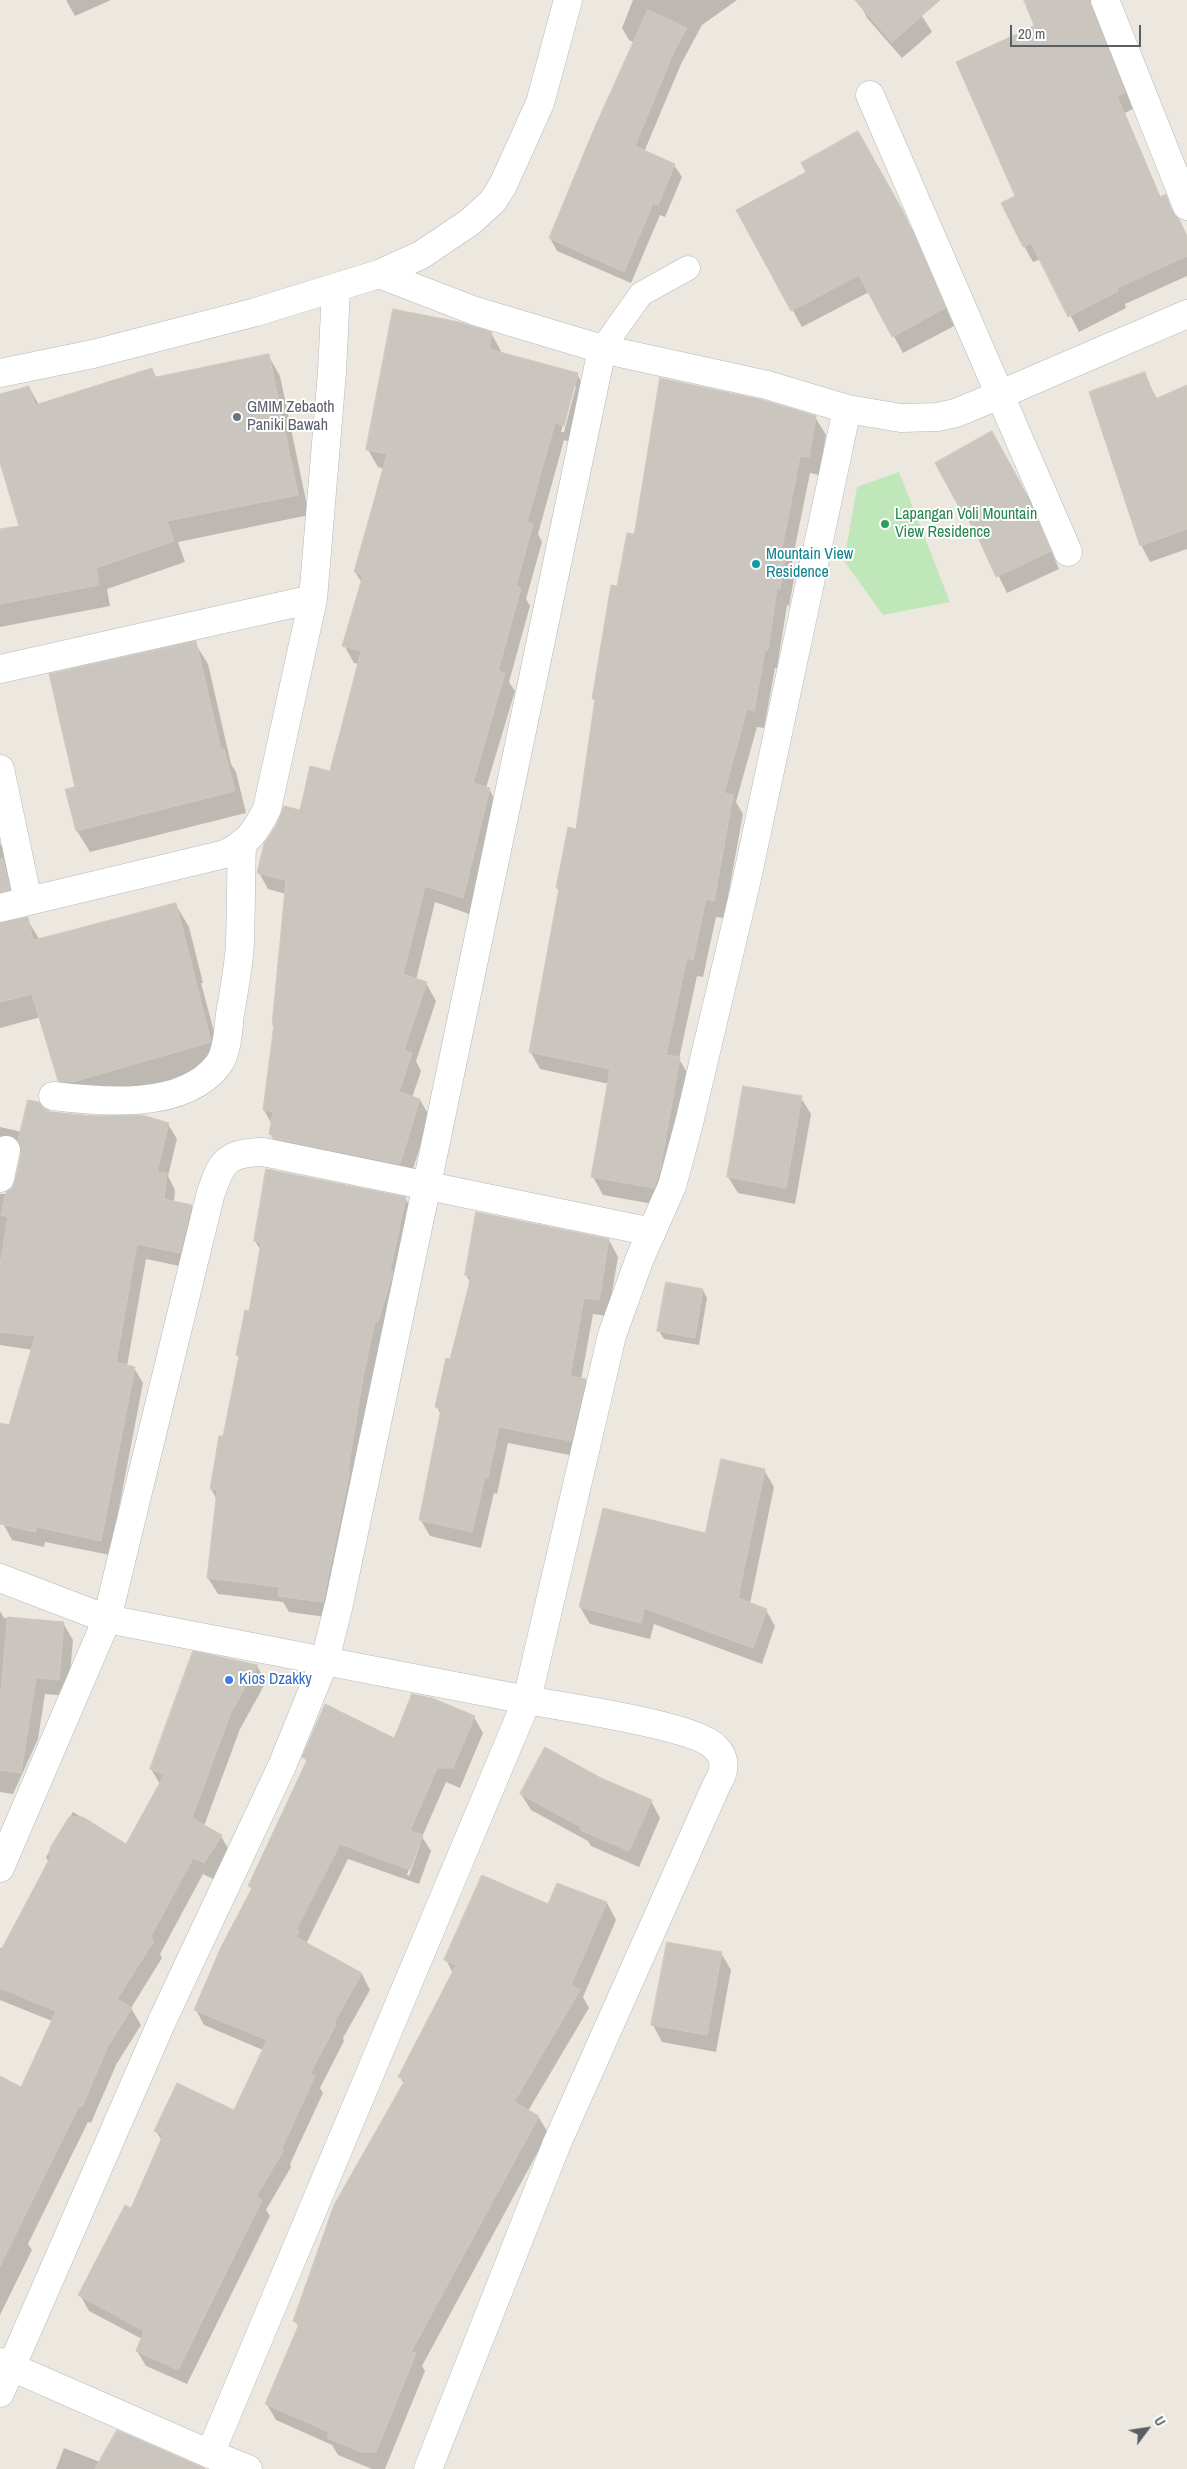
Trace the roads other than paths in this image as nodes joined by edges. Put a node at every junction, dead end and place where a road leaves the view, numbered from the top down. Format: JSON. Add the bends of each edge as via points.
{"nodes":[{"id":1,"x":568,"y":0,"type":"edge"},
{"id":2,"x":1105,"y":0,"type":"edge"},
{"id":3,"x":870,"y":96,"type":"dead end"},
{"id":4,"x":1187,"y":206,"type":"edge"},
{"id":5,"x":688,"y":268,"type":"dead end"},
{"id":6,"x":379,"y":274,"type":"junction"},
{"id":7,"x":336,"y":289,"type":"junction"},
{"id":8,"x":1187,"y":314,"type":"edge"},
{"id":9,"x":602,"y":349,"type":"junction"},
{"id":10,"x":0,"y":373,"type":"edge"},
{"id":11,"x":999,"y":395,"type":"junction"},
{"id":12,"x":847,"y":409,"type":"junction"},
{"id":13,"x":1068,"y":552,"type":"dead end"},
{"id":14,"x":313,"y":599,"type":"junction"},
{"id":15,"x":0,"y":669,"type":"edge"},
{"id":16,"x":0,"y":769,"type":"edge"},
{"id":17,"x":242,"y":843,"type":"junction"},
{"id":18,"x":28,"y":901,"type":"junction"},
{"id":19,"x":0,"y":908,"type":"edge"},
{"id":20,"x":53,"y":1096,"type":"dead end"},
{"id":21,"x":6,"y":1150,"type":"dead end"},
{"id":22,"x":0,"y":1178,"type":"edge"},
{"id":23,"x":428,"y":1187,"type":"junction"},
{"id":24,"x":652,"y":1232,"type":"junction"},
{"id":25,"x":0,"y":1578,"type":"edge"},
{"id":26,"x":107,"y":1619,"type":"junction"},
{"id":27,"x":325,"y":1660,"type":"junction"},
{"id":28,"x":527,"y":1700,"type":"junction"},
{"id":29,"x":0,"y":1868,"type":"edge"},
{"id":30,"x":6,"y":2365,"type":"edge"},
{"id":31,"x":0,"y":2393,"type":"edge"},
{"id":32,"x":210,"y":2454,"type":"junction"},
{"id":33,"x":248,"y":2469,"type":"edge"},
{"id":34,"x":428,"y":2469,"type":"edge"}],
"edges":[{"from":1,"to":6,"type":"street","via":[[540,103],[512,168],[493,201],[470,222],[421,255]]},
{"from":2,"to":4,"type":"street"},
{"from":3,"to":11,"type":"street"},
{"from":5,"to":9,"type":"lane","via":[[641,294]]},
{"from":6,"to":7,"type":"street"},
{"from":6,"to":9,"type":"street","via":[[476,311]]},
{"from":7,"to":10,"type":"street","via":[[172,335]]},
{"from":7,"to":14,"type":"street"},
{"from":8,"to":11,"type":"street"},
{"from":9,"to":12,"type":"street","via":[[768,385]]},
{"from":9,"to":23,"type":"street"},
{"from":11,"to":12,"type":"street","via":[[956,413],[936,416],[901,418]]},
{"from":11,"to":13,"type":"street"},
{"from":12,"to":24,"type":"street","via":[[746,883],[672,1186]]},
{"from":14,"to":15,"type":"street"},
{"from":14,"to":17,"type":"street","via":[[266,809],[253,835]]},
{"from":16,"to":18,"type":"street"},
{"from":17,"to":18,"type":"street","via":[[225,854]]},
{"from":17,"to":20,"type":"street","via":[[240,944],[226,1043],[219,1063],[209,1074],[174,1093],[140,1100]]},
{"from":18,"to":19,"type":"street"},
{"from":21,"to":22,"type":"street"},
{"from":23,"to":24,"type":"street"},
{"from":23,"to":26,"type":"street","via":[[263,1152],[242,1152],[229,1159],[218,1171]]},
{"from":23,"to":27,"type":"street"},
{"from":24,"to":28,"type":"street","via":[[612,1336]]},
{"from":25,"to":26,"type":"street"},
{"from":26,"to":27,"type":"street"},
{"from":26,"to":29,"type":"street"},
{"from":27,"to":28,"type":"street"},
{"from":27,"to":30,"type":"street","via":[[282,1766]]},
{"from":28,"to":32,"type":"street"},
{"from":28,"to":34,"type":"street","via":[[701,1737],[716,1747],[723,1758],[724,1773],[557,2143]]},
{"from":30,"to":31,"type":"street"},
{"from":30,"to":32,"type":"street"},
{"from":32,"to":33,"type":"street"}]}
